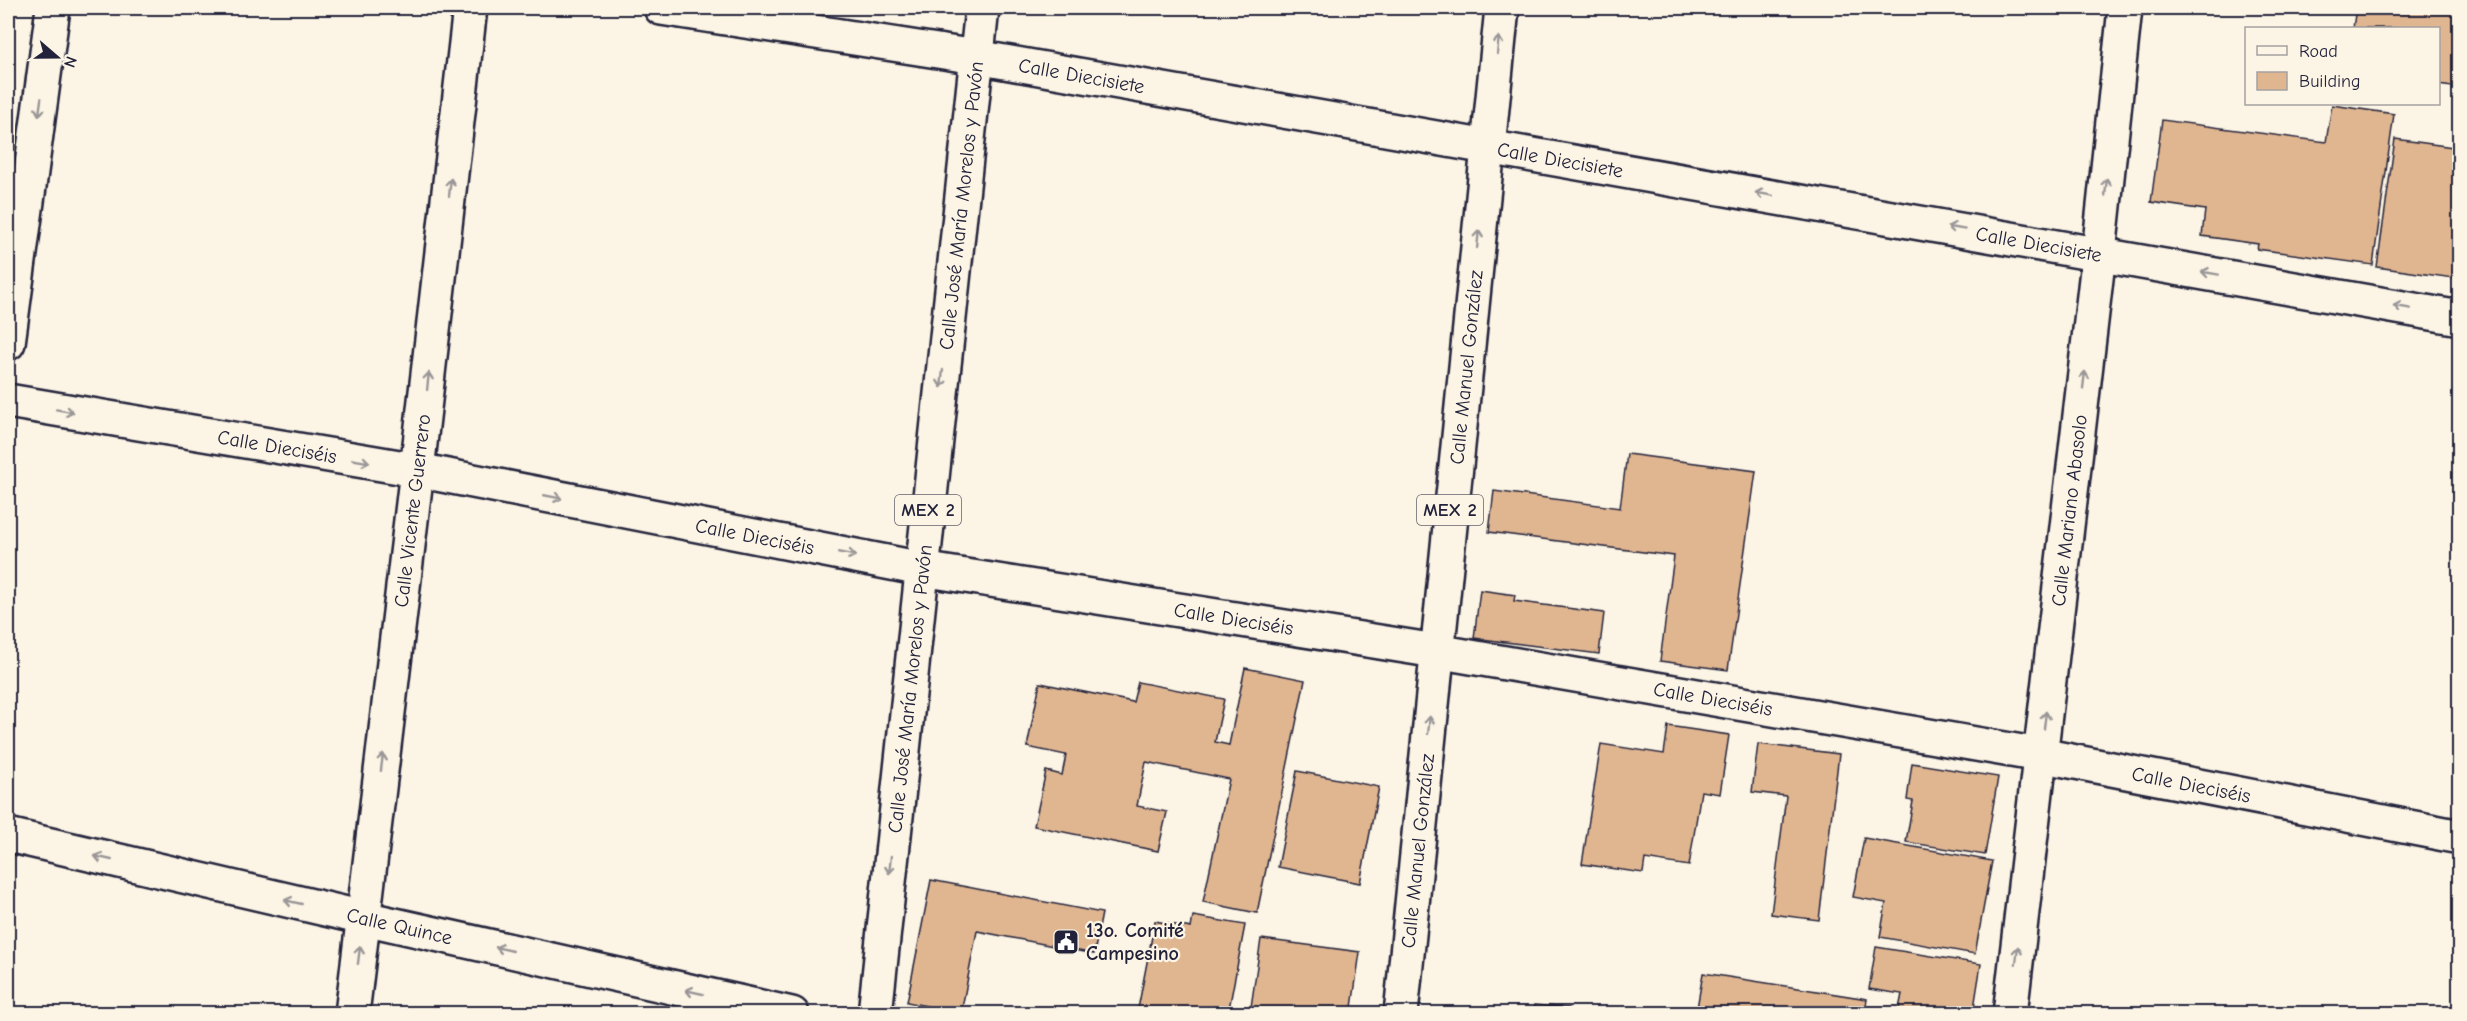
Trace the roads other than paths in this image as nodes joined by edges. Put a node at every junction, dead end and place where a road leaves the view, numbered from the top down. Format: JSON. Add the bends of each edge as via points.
{"nodes":[{"id":1,"x":53,"y":8,"type":"edge"},
{"id":2,"x":470,"y":8,"type":"edge"},
{"id":3,"x":661,"y":8,"type":"edge"},
{"id":4,"x":982,"y":8,"type":"edge"},
{"id":5,"x":1502,"y":8,"type":"edge"},
{"id":6,"x":2125,"y":8,"type":"edge"},
{"id":7,"x":976,"y":57,"type":"junction"},
{"id":8,"x":1488,"y":145,"type":"junction"},
{"id":9,"x":2099,"y":253,"type":"junction"},
{"id":10,"x":2460,"y":318,"type":"edge"},
{"id":11,"x":8,"y":343,"type":"edge"},
{"id":12,"x":8,"y":401,"type":"edge"},
{"id":13,"x":417,"y":470,"type":"junction"},
{"id":14,"x":922,"y":569,"type":"junction"},
{"id":15,"x":1436,"y":651,"type":"junction"},
{"id":16,"x":2040,"y":756,"type":"junction"},
{"id":17,"x":8,"y":835,"type":"edge"},
{"id":18,"x":2460,"y":837,"type":"edge"},
{"id":19,"x":364,"y":918,"type":"junction"},
{"id":20,"x":352,"y":1014,"type":"edge"},
{"id":21,"x":792,"y":1014,"type":"edge"},
{"id":22,"x":875,"y":1014,"type":"edge"},
{"id":23,"x":1401,"y":1014,"type":"edge"},
{"id":24,"x":2010,"y":1014,"type":"edge"}],
"edges":[{"from":1,"to":11,"type":"street","one_way":true},
{"from":13,"to":2,"type":"street","name":"Calle Vicente Guerrero","one_way":true},
{"from":3,"to":7,"type":"street","name":"Calle Diecisiete"},
{"from":4,"to":7,"type":"street","name":"Calle José María Morelos y Pavón","number":"MEX 2"},
{"from":8,"to":5,"type":"street","name":"Calle Manuel González","number":"MEX 2","one_way":true},
{"from":9,"to":6,"type":"street","name":"Calle Mariano Abasolo","one_way":true},
{"from":7,"to":8,"type":"street","name":"Calle Diecisiete"},
{"from":7,"to":14,"type":"street","name":"Calle José María Morelos y Pavón","number":"MEX 2","one_way":true},
{"from":9,"to":8,"type":"street","name":"Calle Diecisiete","one_way":true},
{"from":15,"to":8,"type":"street","name":"Calle Manuel González","number":"MEX 2","one_way":true},
{"from":10,"to":9,"type":"street","name":"Calle Diecisiete","one_way":true},
{"from":16,"to":9,"type":"street","name":"Calle Mariano Abasolo","one_way":true},
{"from":12,"to":13,"type":"street","name":"Calle Dieciséis","one_way":true},
{"from":13,"to":14,"type":"street","name":"Calle Dieciséis","one_way":true},
{"from":19,"to":13,"type":"street","name":"Calle Vicente Guerrero","one_way":true},
{"from":14,"to":15,"type":"street","name":"Calle Dieciséis"},
{"from":14,"to":22,"type":"street","name":"Calle José María Morelos y Pavón","number":"MEX 2","one_way":true},
{"from":15,"to":16,"type":"street","name":"Calle Dieciséis"},
{"from":23,"to":15,"type":"street","name":"Calle Manuel González","number":"MEX 2","one_way":true},
{"from":16,"to":18,"type":"street","name":"Calle Dieciséis"},
{"from":24,"to":16,"type":"street","name":"Calle Mariano Abasolo","one_way":true},
{"from":19,"to":17,"type":"street","name":"Calle Quince","one_way":true},
{"from":20,"to":19,"type":"street","name":"Calle Vicente Guerrero","one_way":true},
{"from":21,"to":19,"type":"street","name":"Calle Quince","one_way":true}]}
